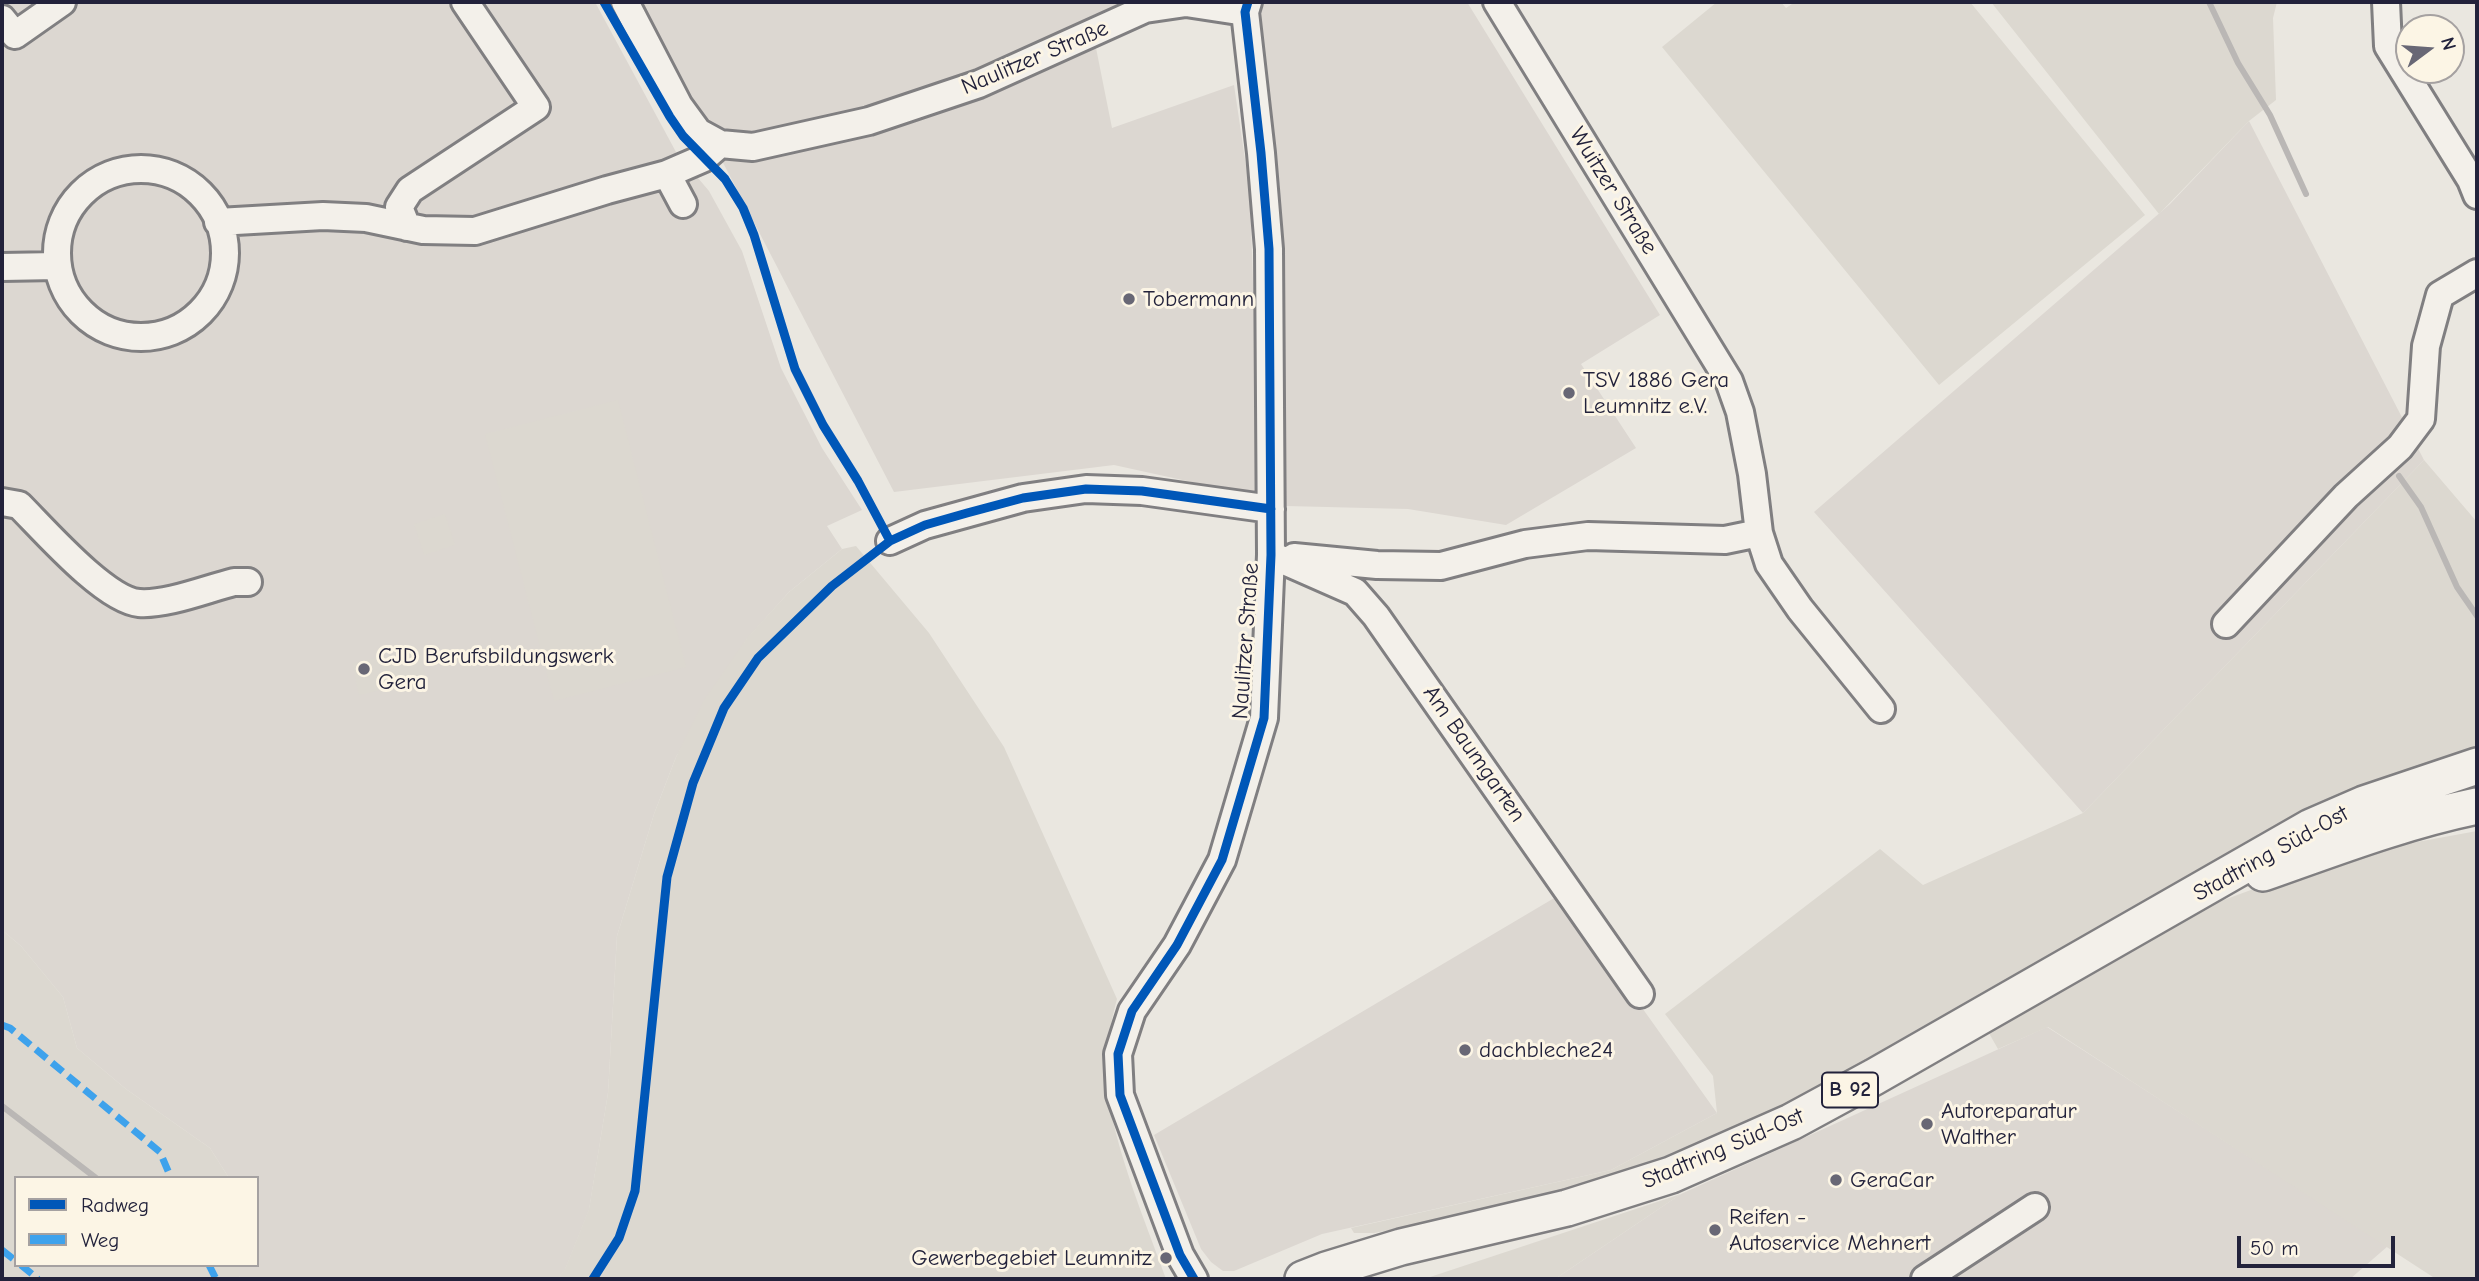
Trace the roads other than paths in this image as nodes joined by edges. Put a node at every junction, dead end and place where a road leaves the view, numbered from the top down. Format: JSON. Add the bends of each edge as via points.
{"nodes":[{"id":1,"x":62,"y":2,"type":"edge"},
{"id":2,"x":465,"y":2,"type":"edge"},
{"id":3,"x":625,"y":2,"type":"edge"},
{"id":4,"x":1497,"y":2,"type":"edge"},
{"id":5,"x":2386,"y":2,"type":"edge"},
{"id":6,"x":1246,"y":7,"type":"edge"},
{"id":7,"x":2,"y":19,"type":"edge"},
{"id":8,"x":720,"y":144,"type":"junction"},
{"id":9,"x":667,"y":174,"type":"junction"},
{"id":10,"x":2477,"y":195,"type":"edge"},
{"id":11,"x":683,"y":204,"type":"dead end"},
{"id":12,"x":218,"y":222,"type":"junction"},
{"id":13,"x":407,"y":227,"type":"junction"},
{"id":14,"x":57,"y":266,"type":"junction"},
{"id":15,"x":2,"y":267,"type":"edge"},
{"id":16,"x":2477,"y":273,"type":"edge"},
{"id":17,"x":2,"y":502,"type":"edge"},
{"id":18,"x":1271,"y":509,"type":"junction"},
{"id":19,"x":1759,"y":533,"type":"junction"},
{"id":20,"x":890,"y":541,"type":"dead end"},
{"id":21,"x":1271,"y":555,"type":"junction"},
{"id":22,"x":248,"y":582,"type":"dead end"},
{"id":23,"x":2225,"y":624,"type":"dead end"},
{"id":24,"x":1881,"y":709,"type":"dead end"},
{"id":25,"x":2477,"y":766,"type":"edge"},
{"id":26,"x":2477,"y":806,"type":"edge"},
{"id":27,"x":2184,"y":901,"type":"junction"},
{"id":28,"x":1640,"y":994,"type":"dead end"},
{"id":29,"x":2035,"y":1207,"type":"dead end"},
{"id":30,"x":1194,"y":1279,"type":"edge"},
{"id":31,"x":1303,"y":1279,"type":"edge"},
{"id":32,"x":1925,"y":1279,"type":"edge"}],
"edges":[{"from":1,"to":7,"type":"street","via":[[15,35]]},
{"from":2,"to":13,"type":"street","via":[[536,107],[410,190],[399,207]]},
{"from":3,"to":8,"type":"street","via":[[679,106],[698,132]]},
{"from":4,"to":19,"type":"street","name":"Wuitzer Straße","via":[[1729,381],[1740,412]]},
{"from":5,"to":10,"type":"street","via":[[2388,46]]},
{"from":6,"to":8,"type":"street","name":"Naulitzer Straße","via":[[1186,4],[1145,9],[979,85],[869,121],[753,147]]},
{"from":6,"to":18,"type":"street","name":"Naulitzer Straße","via":[[1269,248]]},
{"from":8,"to":9,"type":"street","via":[[704,158]]},
{"from":9,"to":11,"type":"street"},
{"from":9,"to":13,"type":"street","via":[[475,231]]},
{"from":12,"to":13,"type":"street","via":[[323,216],[366,218]]},
{"from":12,"to":14,"type":"street","via":[[202,193],[191,185],[161,171],[122,170],[88,187],[67,212],[57,239]]},
{"from":12,"to":14,"type":"street","via":[[226,261],[220,285],[200,314],[178,330],[140,338],[111,333],[85,316],[65,293]]},
{"from":14,"to":15,"type":"street"},
{"from":16,"to":23,"type":"street","via":[[2440,295],[2427,346],[2421,419],[2400,447],[2346,496]]},
{"from":17,"to":22,"type":"street","via":[[19,505],[91,578],[130,601],[153,602]]},
{"from":18,"to":20,"type":"street","via":[[1142,491],[1086,489],[1023,498],[925,525]]},
{"from":18,"to":21,"type":"street","name":"Naulitzer Straße"},
{"from":19,"to":21,"type":"street","via":[[1725,540],[1588,536],[1525,544],[1441,566]]},
{"from":19,"to":24,"type":"street","name":"Wuitzer Straße","via":[[1769,564],[1800,609]]},
{"from":21,"to":28,"type":"street","name":"Am Baumgarten","via":[[1355,592],[1376,616]]},
{"from":21,"to":30,"type":"street","name":"Naulitzer Straße","via":[[1264,718],[1222,860],[1177,945],[1132,1011],[1118,1054],[1120,1095],[1180,1255]]},
{"from":25,"to":27,"type":"main road","name":"Stadtring Süd-Ost","number":"B 92","via":[[2311,827]]},
{"from":26,"to":27,"type":"main road","name":"Stadtring Süd-Ost","number":"B 92","via":[[2349,842]]},
{"from":27,"to":31,"type":"main road","name":"Stadtring Süd-Ost","number":"B 92","via":[[1791,1122],[1671,1175],[1567,1208],[1401,1247]]},
{"from":29,"to":32,"type":"street"}]}
